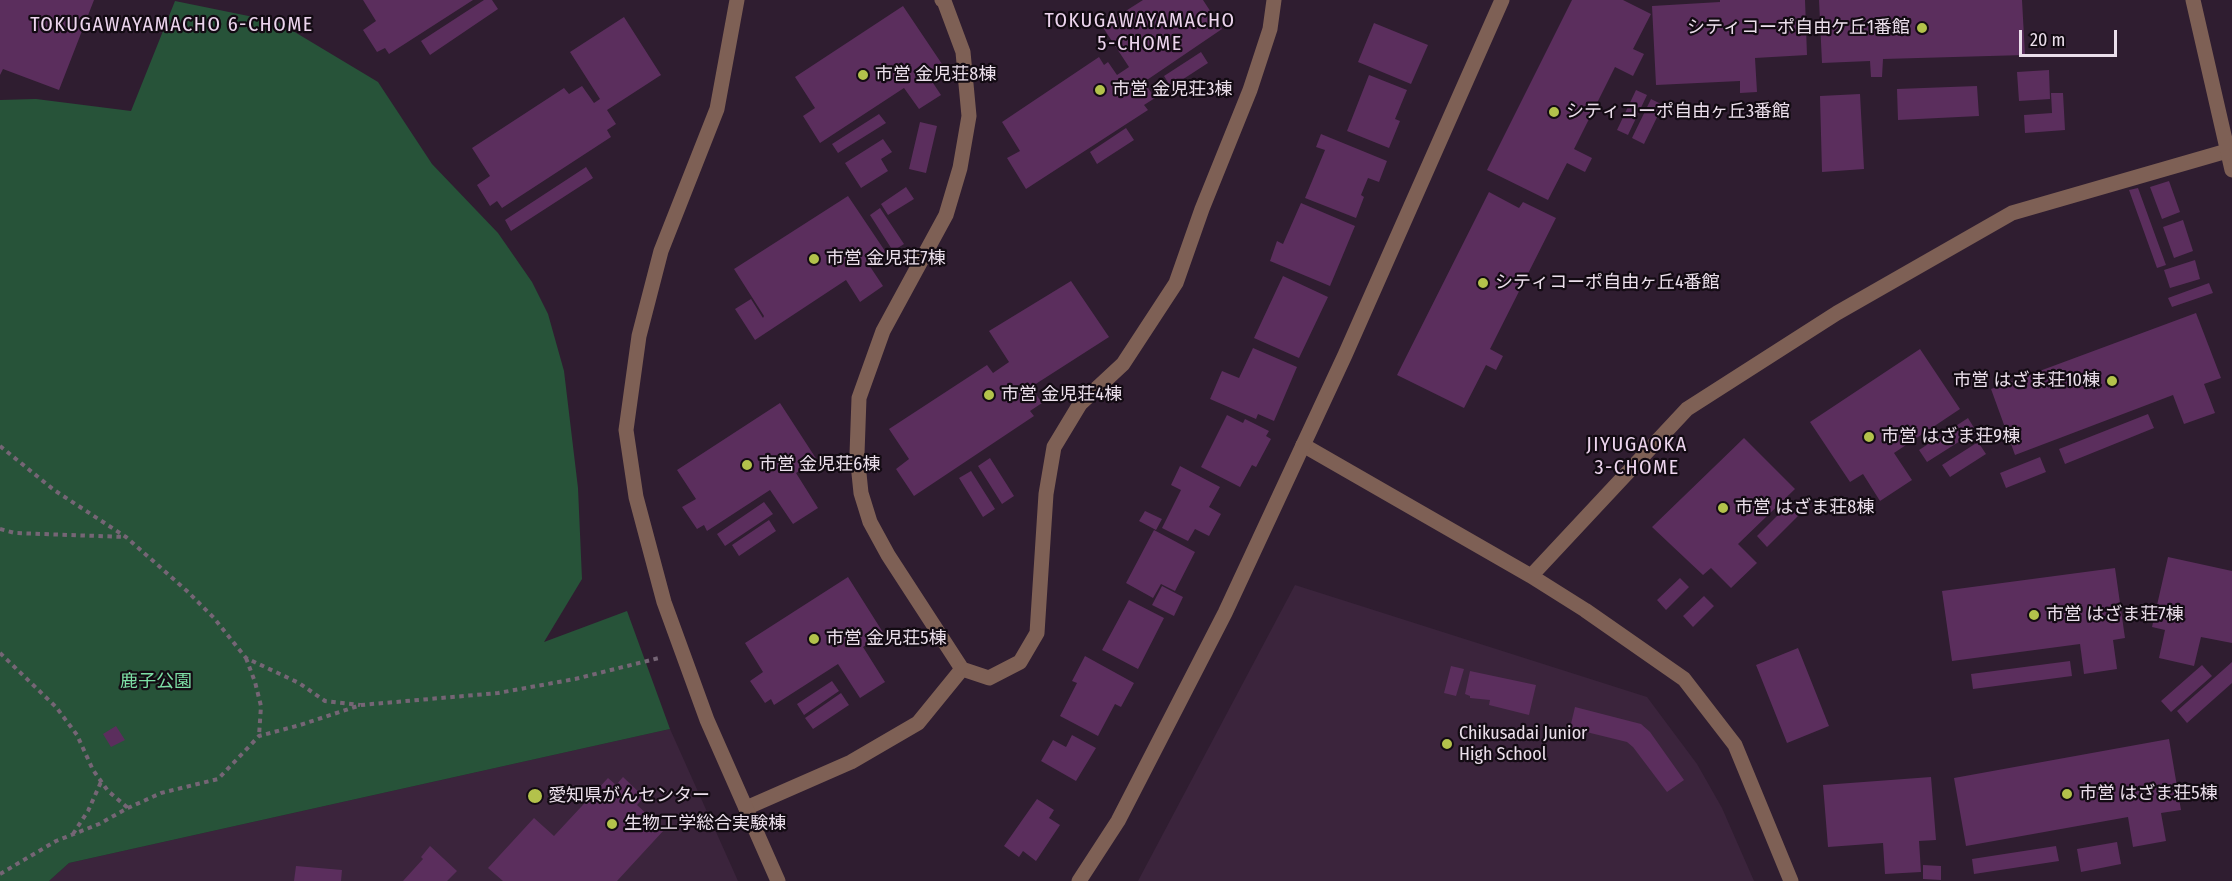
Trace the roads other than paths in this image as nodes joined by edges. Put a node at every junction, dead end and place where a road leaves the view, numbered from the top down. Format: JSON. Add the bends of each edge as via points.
{"nodes":[{"id":1,"x":736,"y":0,"type":"edge"},
{"id":2,"x":944,"y":0,"type":"edge"},
{"id":3,"x":1274,"y":0,"type":"edge"},
{"id":4,"x":1502,"y":0,"type":"edge"},
{"id":5,"x":2193,"y":0,"type":"edge"},
{"id":6,"x":2227,"y":151,"type":"junction"},
{"id":7,"x":2232,"y":170,"type":"edge"},
{"id":8,"x":1304,"y":445,"type":"junction"},
{"id":9,"x":1531,"y":576,"type":"junction"},
{"id":10,"x":962,"y":669,"type":"junction"},
{"id":11,"x":746,"y":808,"type":"junction"},
{"id":12,"x":778,"y":881,"type":"edge"},
{"id":13,"x":1079,"y":881,"type":"edge"},
{"id":14,"x":1791,"y":881,"type":"edge"}],
"edges":[{"from":1,"to":11,"type":"street","via":[[717,109],[662,251],[639,336],[626,430],[636,497],[663,602]]},
{"from":2,"to":10,"type":"street","via":[[963,52],[969,116],[960,168],[946,215],[883,331],[859,398],[857,454],[861,493],[870,522]]},
{"from":3,"to":10,"type":"street","via":[[1270,29],[1250,90],[1176,283],[1123,364],[1080,404],[1054,447],[1046,494],[1037,633],[1020,662],[989,678]]},
{"from":4,"to":8,"type":"street"},
{"from":5,"to":6,"type":"street"},
{"from":6,"to":7,"type":"street"},
{"from":6,"to":9,"type":"street","via":[[2012,213],[1837,313],[1687,409]]},
{"from":8,"to":9,"type":"street"},
{"from":8,"to":13,"type":"street","via":[[1225,613],[1118,821]]},
{"from":9,"to":14,"type":"street","via":[[1684,679],[1735,745]]},
{"from":10,"to":11,"type":"street","via":[[918,723],[851,762]]},
{"from":11,"to":12,"type":"street"}]}
